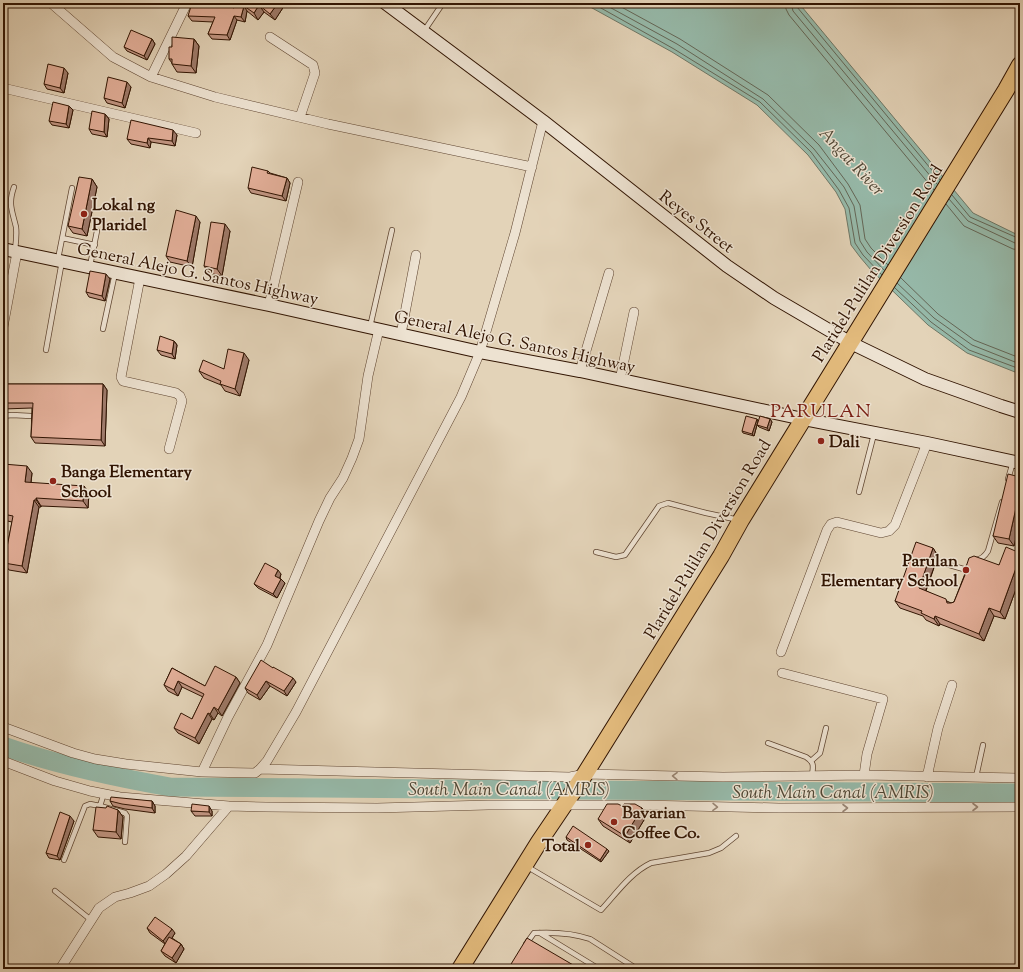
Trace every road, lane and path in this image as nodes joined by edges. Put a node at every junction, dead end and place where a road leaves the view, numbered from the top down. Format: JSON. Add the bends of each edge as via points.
{"nodes":[{"id":1,"x":51,"y":3,"type":"edge"},
{"id":2,"x":187,"y":3,"type":"edge"},
{"id":3,"x":384,"y":3,"type":"edge"},
{"id":4,"x":443,"y":3,"type":"edge"},
{"id":5,"x":423,"y":32,"type":"junction"},
{"id":6,"x":270,"y":37,"type":"dead end"},
{"id":7,"x":1020,"y":65,"type":"edge"},
{"id":8,"x":151,"y":77,"type":"junction"},
{"id":9,"x":3,"y":88,"type":"edge"},
{"id":10,"x":300,"y":117,"type":"junction"},
{"id":11,"x":543,"y":122,"type":"junction"},
{"id":12,"x":196,"y":133,"type":"dead end"},
{"id":13,"x":532,"y":167,"type":"junction"},
{"id":14,"x":298,"y":182,"type":"dead end"},
{"id":15,"x":14,"y":187,"type":"dead end"},
{"id":16,"x":72,"y":188,"type":"dead end"},
{"id":17,"x":392,"y":230,"type":"dead end"},
{"id":18,"x":97,"y":231,"type":"dead end"},
{"id":19,"x":62,"y":238,"type":"junction"},
{"id":20,"x":95,"y":245,"type":"junction"},
{"id":21,"x":12,"y":251,"type":"edge"},
{"id":22,"x":416,"y":255,"type":"dead end"},
{"id":23,"x":59,"y":261,"type":"junction"},
{"id":24,"x":90,"y":268,"type":"junction"},
{"id":25,"x":115,"y":273,"type":"junction"},
{"id":26,"x":609,"y":273,"type":"dead end"},
{"id":27,"x":140,"y":278,"type":"junction"},
{"id":28,"x":269,"y":305,"type":"junction"},
{"id":29,"x":634,"y":312,"type":"dead end"},
{"id":30,"x":3,"y":327,"type":"edge"},
{"id":31,"x":374,"y":328,"type":"junction"},
{"id":32,"x":103,"y":329,"type":"dead end"},
{"id":33,"x":401,"y":334,"type":"junction"},
{"id":34,"x":851,"y":343,"type":"junction"},
{"id":35,"x":46,"y":350,"type":"dead end"},
{"id":36,"x":480,"y":352,"type":"junction"},
{"id":37,"x":580,"y":371,"type":"junction"},
{"id":38,"x":620,"y":380,"type":"junction"},
{"id":39,"x":1020,"y":412,"type":"edge"},
{"id":40,"x":3,"y":416,"type":"edge"},
{"id":41,"x":31,"y":416,"type":"edge"},
{"id":42,"x":803,"y":419,"type":"junction"},
{"id":43,"x":875,"y":433,"type":"junction"},
{"id":44,"x":927,"y":443,"type":"junction"},
{"id":45,"x":169,"y":449,"type":"dead end"},
{"id":46,"x":1017,"y":462,"type":"edge"},
{"id":47,"x":1007,"y":484,"type":"edge"},
{"id":48,"x":859,"y":492,"type":"dead end"},
{"id":49,"x":1002,"y":499,"type":"edge"},
{"id":50,"x":741,"y":520,"type":"junction"},
{"id":51,"x":596,"y":552,"type":"dead end"},
{"id":52,"x":939,"y":562,"type":"dead end"},
{"id":53,"x":967,"y":570,"type":"junction"},
{"id":54,"x":965,"y":578,"type":"edge"},
{"id":55,"x":781,"y":652,"type":"dead end"},
{"id":56,"x":782,"y":672,"type":"dead end"},
{"id":57,"x":952,"y":685,"type":"dead end"},
{"id":58,"x":3,"y":727,"type":"edge"},
{"id":59,"x":826,"y":728,"type":"dead end"},
{"id":60,"x":768,"y":743,"type":"dead end"},
{"id":61,"x":983,"y":745,"type":"dead end"},
{"id":62,"x":3,"y":761,"type":"edge"},
{"id":63,"x":811,"y":761,"type":"junction"},
{"id":64,"x":260,"y":769,"type":"junction"},
{"id":65,"x":202,"y":772,"type":"junction"},
{"id":66,"x":864,"y":775,"type":"junction"},
{"id":67,"x":583,"y":776,"type":"junction"},
{"id":68,"x":812,"y":776,"type":"junction"},
{"id":69,"x":927,"y":777,"type":"junction"},
{"id":70,"x":976,"y":777,"type":"junction"},
{"id":71,"x":1020,"y":778,"type":"edge"},
{"id":72,"x":104,"y":793,"type":"junction"},
{"id":73,"x":566,"y":803,"type":"junction"},
{"id":74,"x":100,"y":806,"type":"junction"},
{"id":75,"x":229,"y":806,"type":"junction"},
{"id":76,"x":1020,"y":807,"type":"edge"},
{"id":77,"x":736,"y":836,"type":"dead end"},
{"id":78,"x":125,"y":842,"type":"dead end"},
{"id":79,"x":64,"y":860,"type":"dead end"},
{"id":80,"x":525,"y":865,"type":"junction"},
{"id":81,"x":55,"y":891,"type":"dead end"},
{"id":82,"x":91,"y":920,"type":"junction"},
{"id":83,"x":539,"y":932,"type":"junction"},
{"id":84,"x":523,"y":949,"type":"edge"},
{"id":85,"x":60,"y":969,"type":"edge"},
{"id":86,"x":460,"y":969,"type":"edge"},
{"id":87,"x":599,"y":969,"type":"edge"},
{"id":88,"x":637,"y":969,"type":"edge"}],
"edges":[{"from":1,"to":8,"type":"street","via":[[112,57]]},
{"from":2,"to":8,"type":"street"},
{"from":3,"to":5,"type":"main road","name":"Reyes Street"},
{"from":4,"to":5,"type":"lane"},
{"from":5,"to":11,"type":"main road","name":"Reyes Street"},
{"from":6,"to":10,"type":"street","via":[[313,65],[315,73]]},
{"from":7,"to":34,"type":"highway","name":"Plaridel-Pulilan Diversion Road"},
{"from":8,"to":10,"type":"street","via":[[215,97]]},
{"from":9,"to":12,"type":"street"},
{"from":10,"to":13,"type":"street"},
{"from":11,"to":13,"type":"street"},
{"from":11,"to":34,"type":"main road","name":"Reyes Street","via":[[726,266],[774,298]]},
{"from":13,"to":36,"type":"street"},
{"from":14,"to":28,"type":"street"},
{"from":15,"to":21,"type":"lane","via":[[10,203],[17,237]]},
{"from":16,"to":19,"type":"lane"},
{"from":17,"to":31,"type":"lane"},
{"from":18,"to":20,"type":"lane"},
{"from":19,"to":20,"type":"lane"},
{"from":19,"to":23,"type":"lane"},
{"from":20,"to":24,"type":"lane"},
{"from":21,"to":23,"type":"main road","name":"General Alejo G. Santos Highway"},
{"from":21,"to":30,"type":"street"},
{"from":22,"to":33,"type":"street"},
{"from":23,"to":24,"type":"main road","name":"General Alejo G. Santos Highway"},
{"from":23,"to":35,"type":"lane"},
{"from":24,"to":25,"type":"main road","name":"General Alejo G. Santos Highway"},
{"from":25,"to":27,"type":"main road","name":"General Alejo G. Santos Highway"},
{"from":25,"to":32,"type":"lane"},
{"from":26,"to":37,"type":"street"},
{"from":27,"to":28,"type":"main road","name":"General Alejo G. Santos Highway"},
{"from":27,"to":45,"type":"street","via":[[121,377],[123,381],[180,396],[182,401]]},
{"from":28,"to":31,"type":"main road","name":"General Alejo G. Santos Highway"},
{"from":29,"to":38,"type":"street"},
{"from":31,"to":33,"type":"main road","name":"General Alejo G. Santos Highway"},
{"from":31,"to":65,"type":"street","via":[[359,439],[352,458],[319,521],[267,644]]},
{"from":33,"to":36,"type":"main road","name":"General Alejo G. Santos Highway"},
{"from":34,"to":39,"type":"main road","name":"Reyes Street","via":[[925,379]]},
{"from":34,"to":42,"type":"highway","name":"Plaridel-Pulilan Diversion Road"},
{"from":36,"to":37,"type":"main road","name":"General Alejo G. Santos Highway"},
{"from":36,"to":64,"type":"street","via":[[458,403],[296,712]]},
{"from":37,"to":38,"type":"main road","name":"General Alejo G. Santos Highway"},
{"from":38,"to":42,"type":"main road","name":"General Alejo G. Santos Highway"},
{"from":40,"to":41,"type":"lane"},
{"from":42,"to":43,"type":"main road","name":"General Alejo G. Santos Highway"},
{"from":42,"to":50,"type":"highway","name":"Plaridel-Pulilan Diversion Road"},
{"from":43,"to":44,"type":"main road","name":"General Alejo G. Santos Highway"},
{"from":43,"to":48,"type":"lane"},
{"from":44,"to":46,"type":"main road","name":"General Alejo G. Santos Highway"},
{"from":44,"to":55,"type":"street","via":[[895,525],[889,531],[881,533],[837,522],[831,524]]},
{"from":46,"to":47,"type":"lane"},
{"from":49,"to":53,"type":"lane","via":[[988,551],[981,559],[971,563]]},
{"from":50,"to":51,"type":"lane","via":[[668,503],[659,506],[625,554],[616,557]]},
{"from":50,"to":67,"type":"highway","name":"Plaridel-Pulilan Diversion Road"},
{"from":52,"to":53,"type":"lane"},
{"from":53,"to":54,"type":"lane"},
{"from":56,"to":66,"type":"street","via":[[883,699],[867,754]]},
{"from":57,"to":69,"type":"street","via":[[938,728]]},
{"from":58,"to":65,"type":"street","via":[[95,759]]},
{"from":59,"to":63,"type":"lane","via":[[820,753]]},
{"from":60,"to":63,"type":"lane"},
{"from":61,"to":70,"type":"lane"},
{"from":62,"to":72,"type":"street","via":[[55,781]]},
{"from":63,"to":68,"type":"lane"},
{"from":64,"to":65,"type":"street","via":[[255,773]]},
{"from":64,"to":67,"type":"street"},
{"from":66,"to":68,"type":"street"},
{"from":66,"to":69,"type":"street"},
{"from":68,"to":67,"type":"street","one_way":true},
{"from":67,"to":73,"type":"highway","name":"Plaridel-Pulilan Diversion Road"},
{"from":69,"to":70,"type":"street"},
{"from":70,"to":71,"type":"street"},
{"from":72,"to":74,"type":"lane"},
{"from":72,"to":75,"type":"street"},
{"from":73,"to":75,"type":"street","via":[[377,808]]},
{"from":73,"to":76,"type":"street","one_way":true,"via":[[771,808]]},
{"from":73,"to":80,"type":"highway","name":"Plaridel-Pulilan Diversion Road"},
{"from":74,"to":78,"type":"lane","via":[[128,816]]},
{"from":74,"to":79,"type":"lane","via":[[85,806]]},
{"from":75,"to":82,"type":"street","via":[[186,856],[166,874],[149,886],[115,897],[99,908]]},
{"from":77,"to":80,"type":"lane","via":[[721,848],[709,853],[644,866],[601,910]]},
{"from":80,"to":86,"type":"highway","name":"Plaridel-Pulilan Diversion Road"},
{"from":81,"to":82,"type":"lane"},
{"from":82,"to":85,"type":"street"},
{"from":83,"to":84,"type":"lane","via":[[531,936]]},
{"from":83,"to":87,"type":"lane"},
{"from":83,"to":88,"type":"lane","via":[[583,936]]}]}
